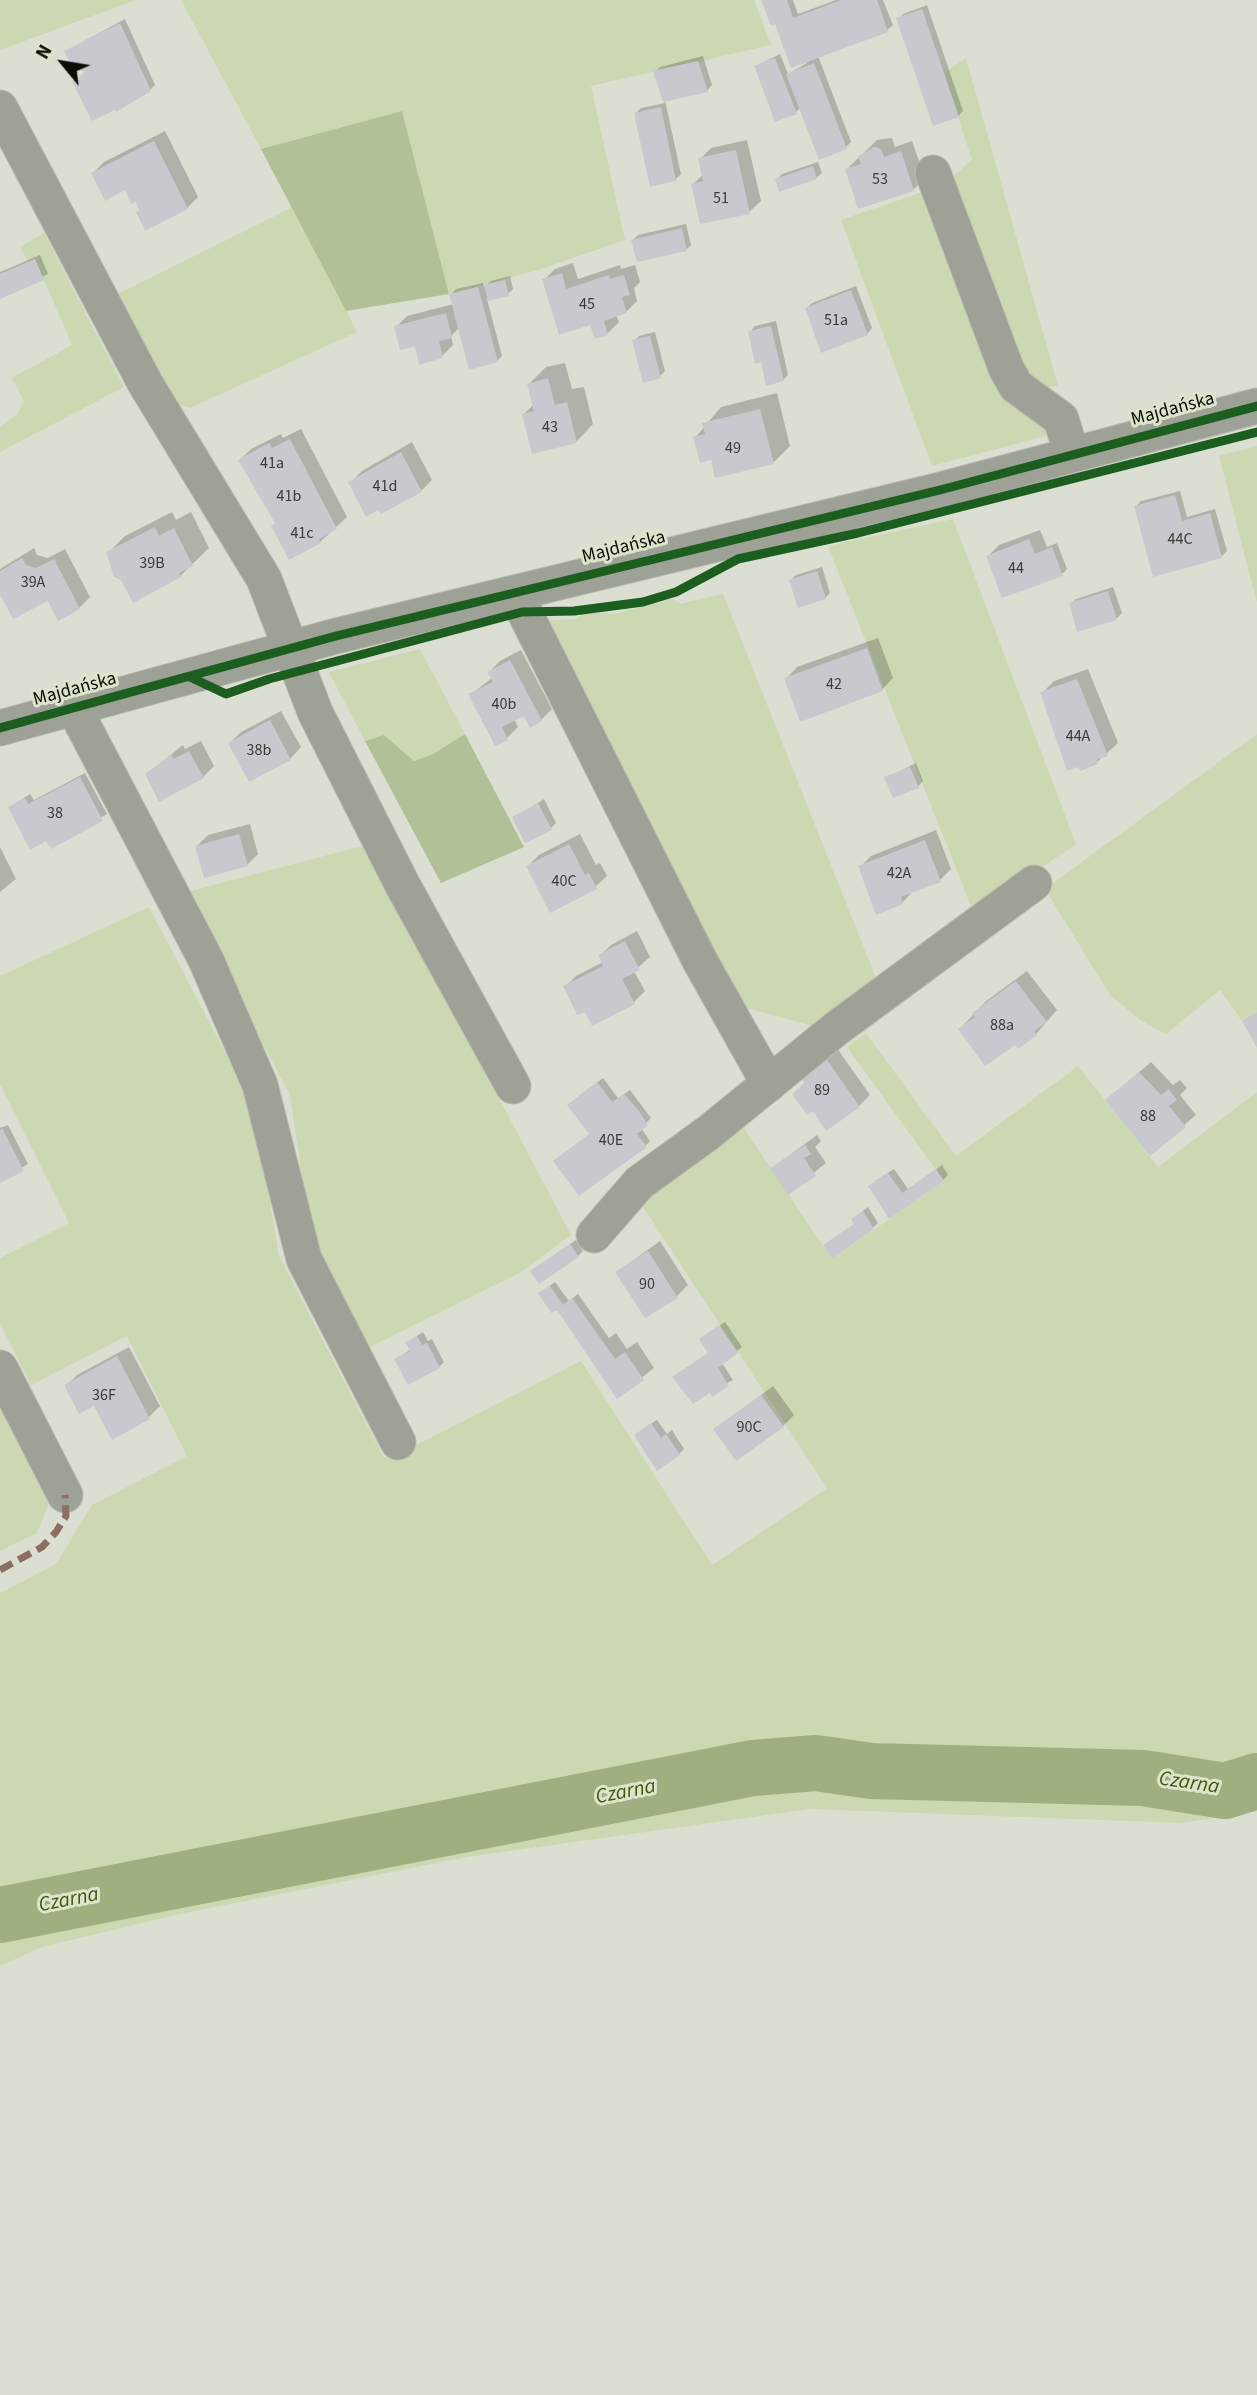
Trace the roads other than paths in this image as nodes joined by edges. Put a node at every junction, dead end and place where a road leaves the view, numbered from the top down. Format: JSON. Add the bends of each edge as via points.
{"nodes":[{"id":1,"x":0,"y":108,"type":"edge"},
{"id":2,"x":933,"y":173,"type":"dead end"},
{"id":3,"x":1257,"y":406,"type":"edge"},
{"id":4,"x":1072,"y":456,"type":"junction"},
{"id":5,"x":515,"y":593,"type":"junction"},
{"id":6,"x":290,"y":650,"type":"junction"},
{"id":7,"x":75,"y":710,"type":"junction"},
{"id":8,"x":3,"y":721,"type":"edge"},
{"id":9,"x":1034,"y":883,"type":"dead end"},
{"id":10,"x":769,"y":1084,"type":"junction"},
{"id":11,"x":513,"y":1086,"type":"dead end"},
{"id":12,"x":594,"y":1235,"type":"dead end"},
{"id":13,"x":0,"y":1368,"type":"edge"},
{"id":14,"x":398,"y":1442,"type":"dead end"},
{"id":15,"x":65,"y":1495,"type":"dead end"}],
"edges":[{"from":1,"to":6,"type":"street","via":[[145,383],[264,579]]},
{"from":2,"to":4,"type":"street","via":[[1006,368],[1016,386],[1061,419]]},
{"from":3,"to":4,"type":"street","name":"Majdańska"},
{"from":4,"to":5,"type":"street","name":"Majdańska"},
{"from":5,"to":6,"type":"street","name":"Majdańska"},
{"from":5,"to":10,"type":"street","via":[[700,961]]},
{"from":6,"to":7,"type":"street","name":"Majdańska"},
{"from":6,"to":11,"type":"street","via":[[315,712],[389,859]]},
{"from":7,"to":8,"type":"street","name":"Majdańska"},
{"from":7,"to":14,"type":"street","via":[[206,960],[260,1085],[304,1259]]},
{"from":9,"to":10,"type":"street","via":[[837,1028]]},
{"from":10,"to":12,"type":"street","via":[[639,1183]]},
{"from":13,"to":15,"type":"street"}]}
